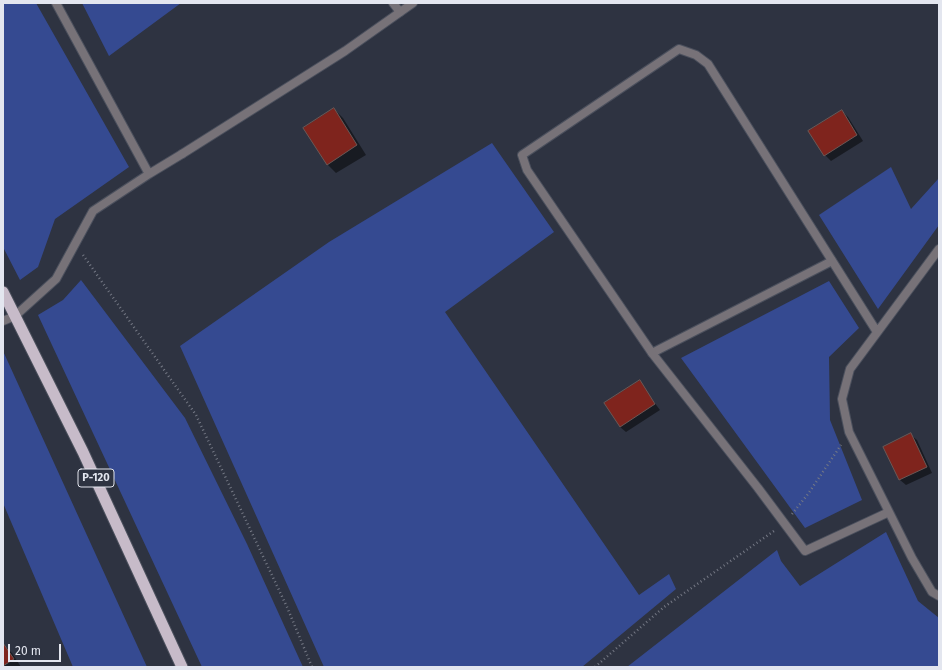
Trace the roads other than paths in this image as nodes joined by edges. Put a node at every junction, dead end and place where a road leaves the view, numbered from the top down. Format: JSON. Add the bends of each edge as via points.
{"nodes":[{"id":1,"x":56,"y":3,"type":"edge"},
{"id":2,"x":393,"y":3,"type":"edge"},
{"id":3,"x":413,"y":3,"type":"edge"},
{"id":4,"x":400,"y":12,"type":"junction"},
{"id":5,"x":149,"y":174,"type":"junction"},
{"id":6,"x":939,"y":249,"type":"edge"},
{"id":7,"x":832,"y":261,"type":"junction"},
{"id":8,"x":3,"y":292,"type":"edge"},
{"id":9,"x":15,"y":316,"type":"junction"},
{"id":10,"x":3,"y":321,"type":"edge"},
{"id":11,"x":877,"y":332,"type":"junction"},
{"id":12,"x":652,"y":352,"type":"junction"},
{"id":13,"x":889,"y":512,"type":"junction"},
{"id":14,"x":939,"y":596,"type":"edge"},
{"id":15,"x":182,"y":667,"type":"edge"}],
"edges":[{"from":1,"to":5,"type":"street"},
{"from":2,"to":4,"type":"street"},
{"from":3,"to":4,"type":"street"},
{"from":4,"to":5,"type":"street","via":[[344,51]]},
{"from":5,"to":9,"type":"street","via":[[93,211],[56,279]]},
{"from":6,"to":11,"type":"street"},
{"from":7,"to":11,"type":"street"},
{"from":7,"to":12,"type":"street"},
{"from":7,"to":12,"type":"street","via":[[708,64],[696,55],[679,49],[522,155],[527,170]]},
{"from":8,"to":9,"type":"highway","number":"Р-120"},
{"from":9,"to":10,"type":"street"},
{"from":9,"to":15,"type":"highway","number":"Р-120","via":[[83,452]]},
{"from":11,"to":13,"type":"street","via":[[850,369],[842,399],[849,432]]},
{"from":12,"to":13,"type":"street","via":[[805,551]]},
{"from":13,"to":14,"type":"street","via":[[932,592]]}]}
